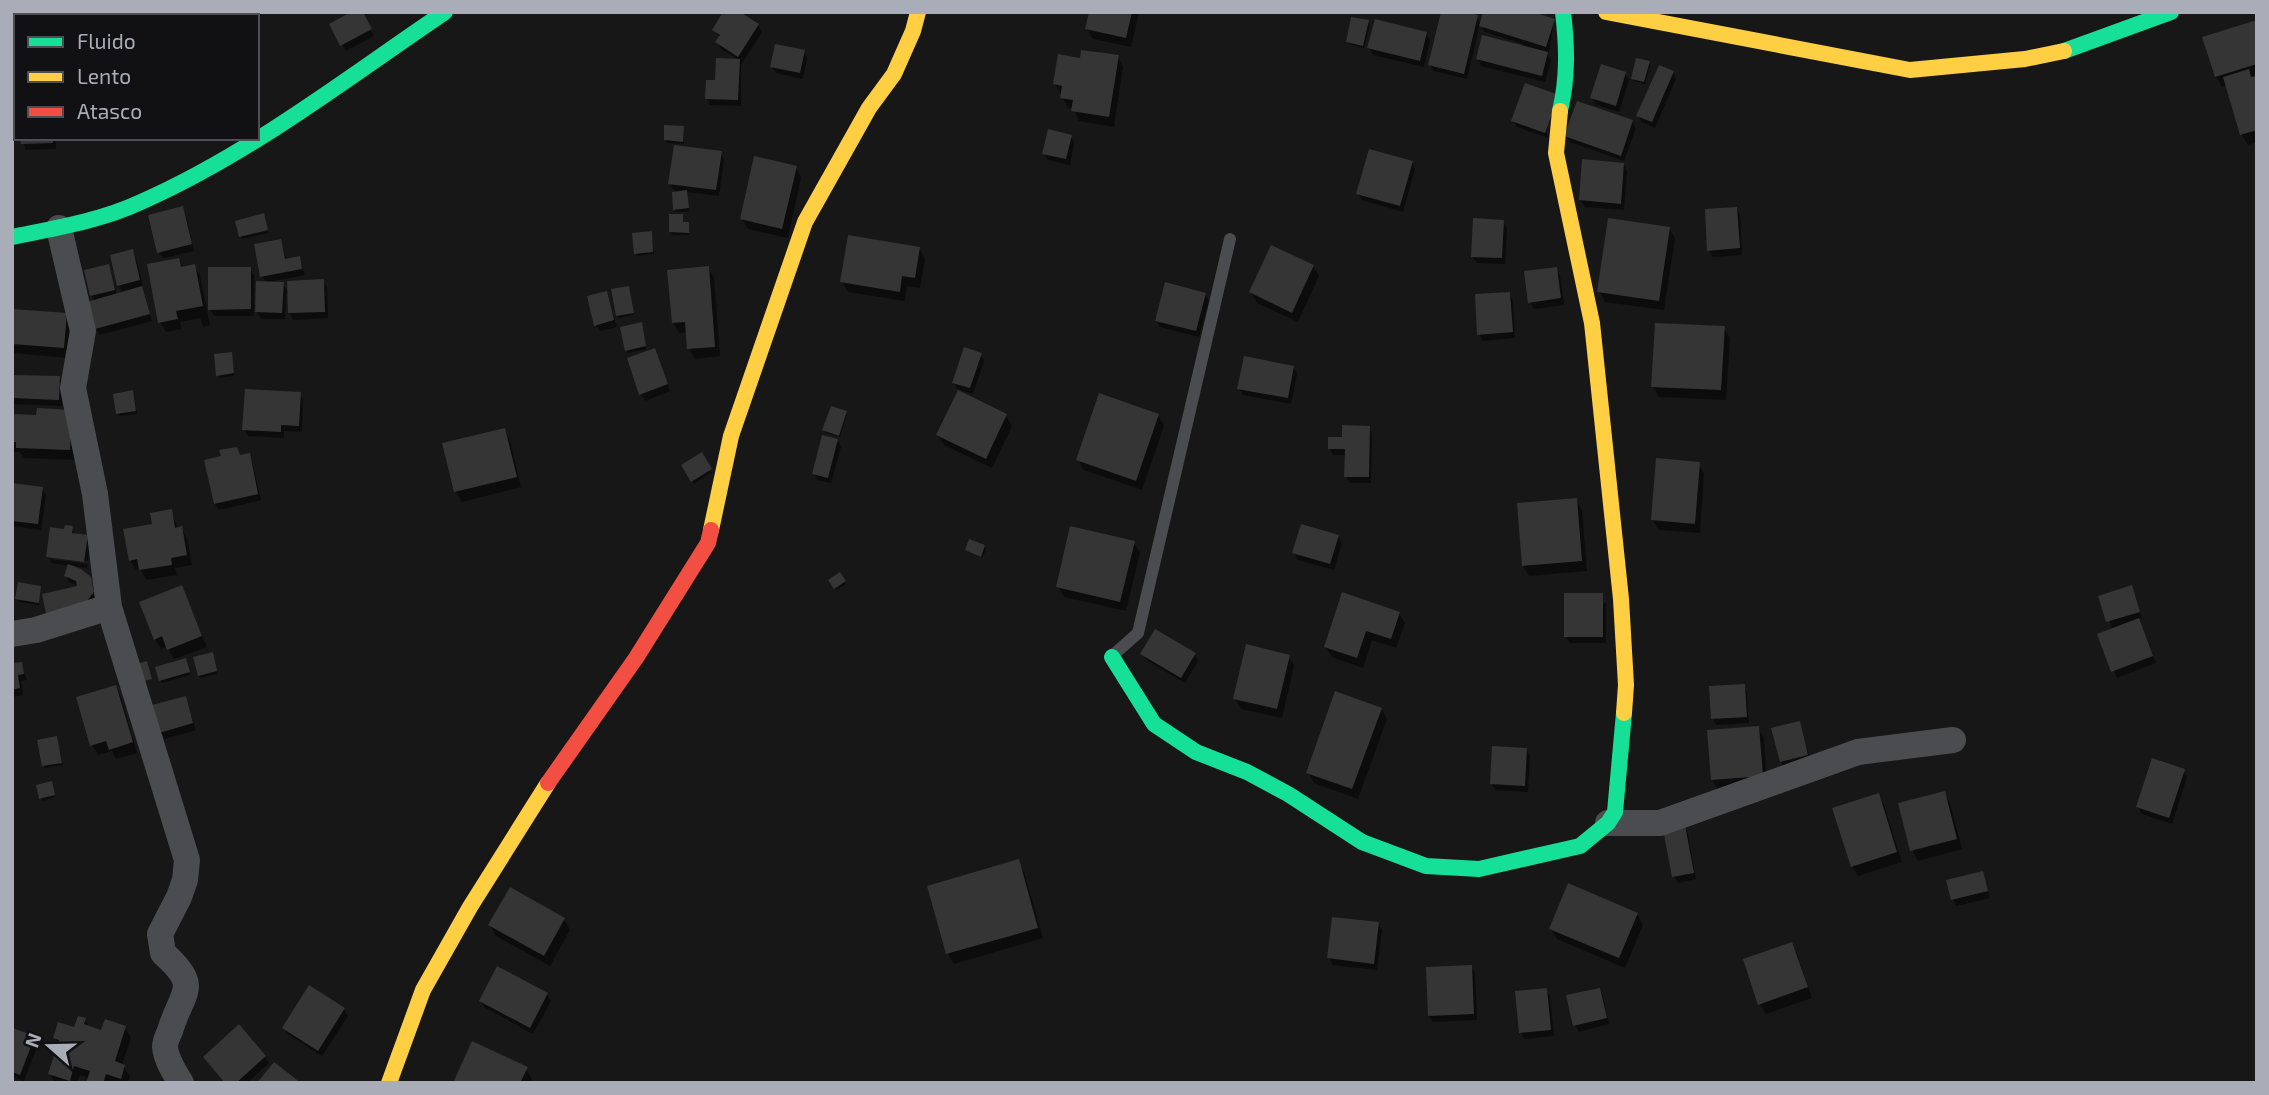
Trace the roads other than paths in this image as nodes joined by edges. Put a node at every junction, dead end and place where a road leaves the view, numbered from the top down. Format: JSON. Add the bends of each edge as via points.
{"nodes":[{"id":1,"x":445,"y":12,"type":"edge"},
{"id":2,"x":918,"y":12,"type":"edge"},
{"id":3,"x":1563,"y":12,"type":"edge"},
{"id":4,"x":1606,"y":12,"type":"edge"},
{"id":5,"x":2171,"y":12,"type":"edge"},
{"id":6,"x":259,"y":138,"type":"edge"},
{"id":7,"x":256,"y":140,"type":"edge"},
{"id":8,"x":59,"y":228,"type":"junction"},
{"id":9,"x":12,"y":237,"type":"edge"},
{"id":10,"x":1230,"y":239,"type":"dead end"},
{"id":11,"x":109,"y":607,"type":"junction"},
{"id":12,"x":12,"y":634,"type":"edge"},
{"id":13,"x":1112,"y":657,"type":"joint"},
{"id":14,"x":1953,"y":740,"type":"dead end"},
{"id":15,"x":1608,"y":823,"type":"junction"},
{"id":16,"x":181,"y":1083,"type":"edge"},
{"id":17,"x":389,"y":1083,"type":"edge"}],
"edges":[{"from":1,"to":6,"type":"street"},
{"from":2,"to":17,"type":"street","via":[[894,74],[869,108],[805,222],[731,436],[708,543],[470,907],[423,990]]},
{"from":3,"to":15,"type":"street","via":[[1566,87],[1556,153],[1592,323],[1626,685],[1618,801]]},
{"from":4,"to":5,"type":"street","via":[[1910,70],[2025,59],[2074,49]]},
{"from":7,"to":8,"type":"street","via":[[140,203]]},
{"from":8,"to":9,"type":"street"},
{"from":8,"to":11,"type":"street","via":[[83,331],[73,388],[95,495]]},
{"from":10,"to":13,"type":"lane","via":[[1138,633]]},
{"from":11,"to":12,"type":"street"},
{"from":11,"to":16,"type":"street","via":[[187,860],[179,897],[160,934],[163,953],[182,971],[187,992],[165,1046]]},
{"from":13,"to":15,"type":"street","via":[[1154,724],[1185,745],[1288,794],[1362,842],[1426,866],[1479,869],[1537,857],[1580,846]]},
{"from":14,"to":15,"type":"street","via":[[1858,752],[1660,823]]}]}
